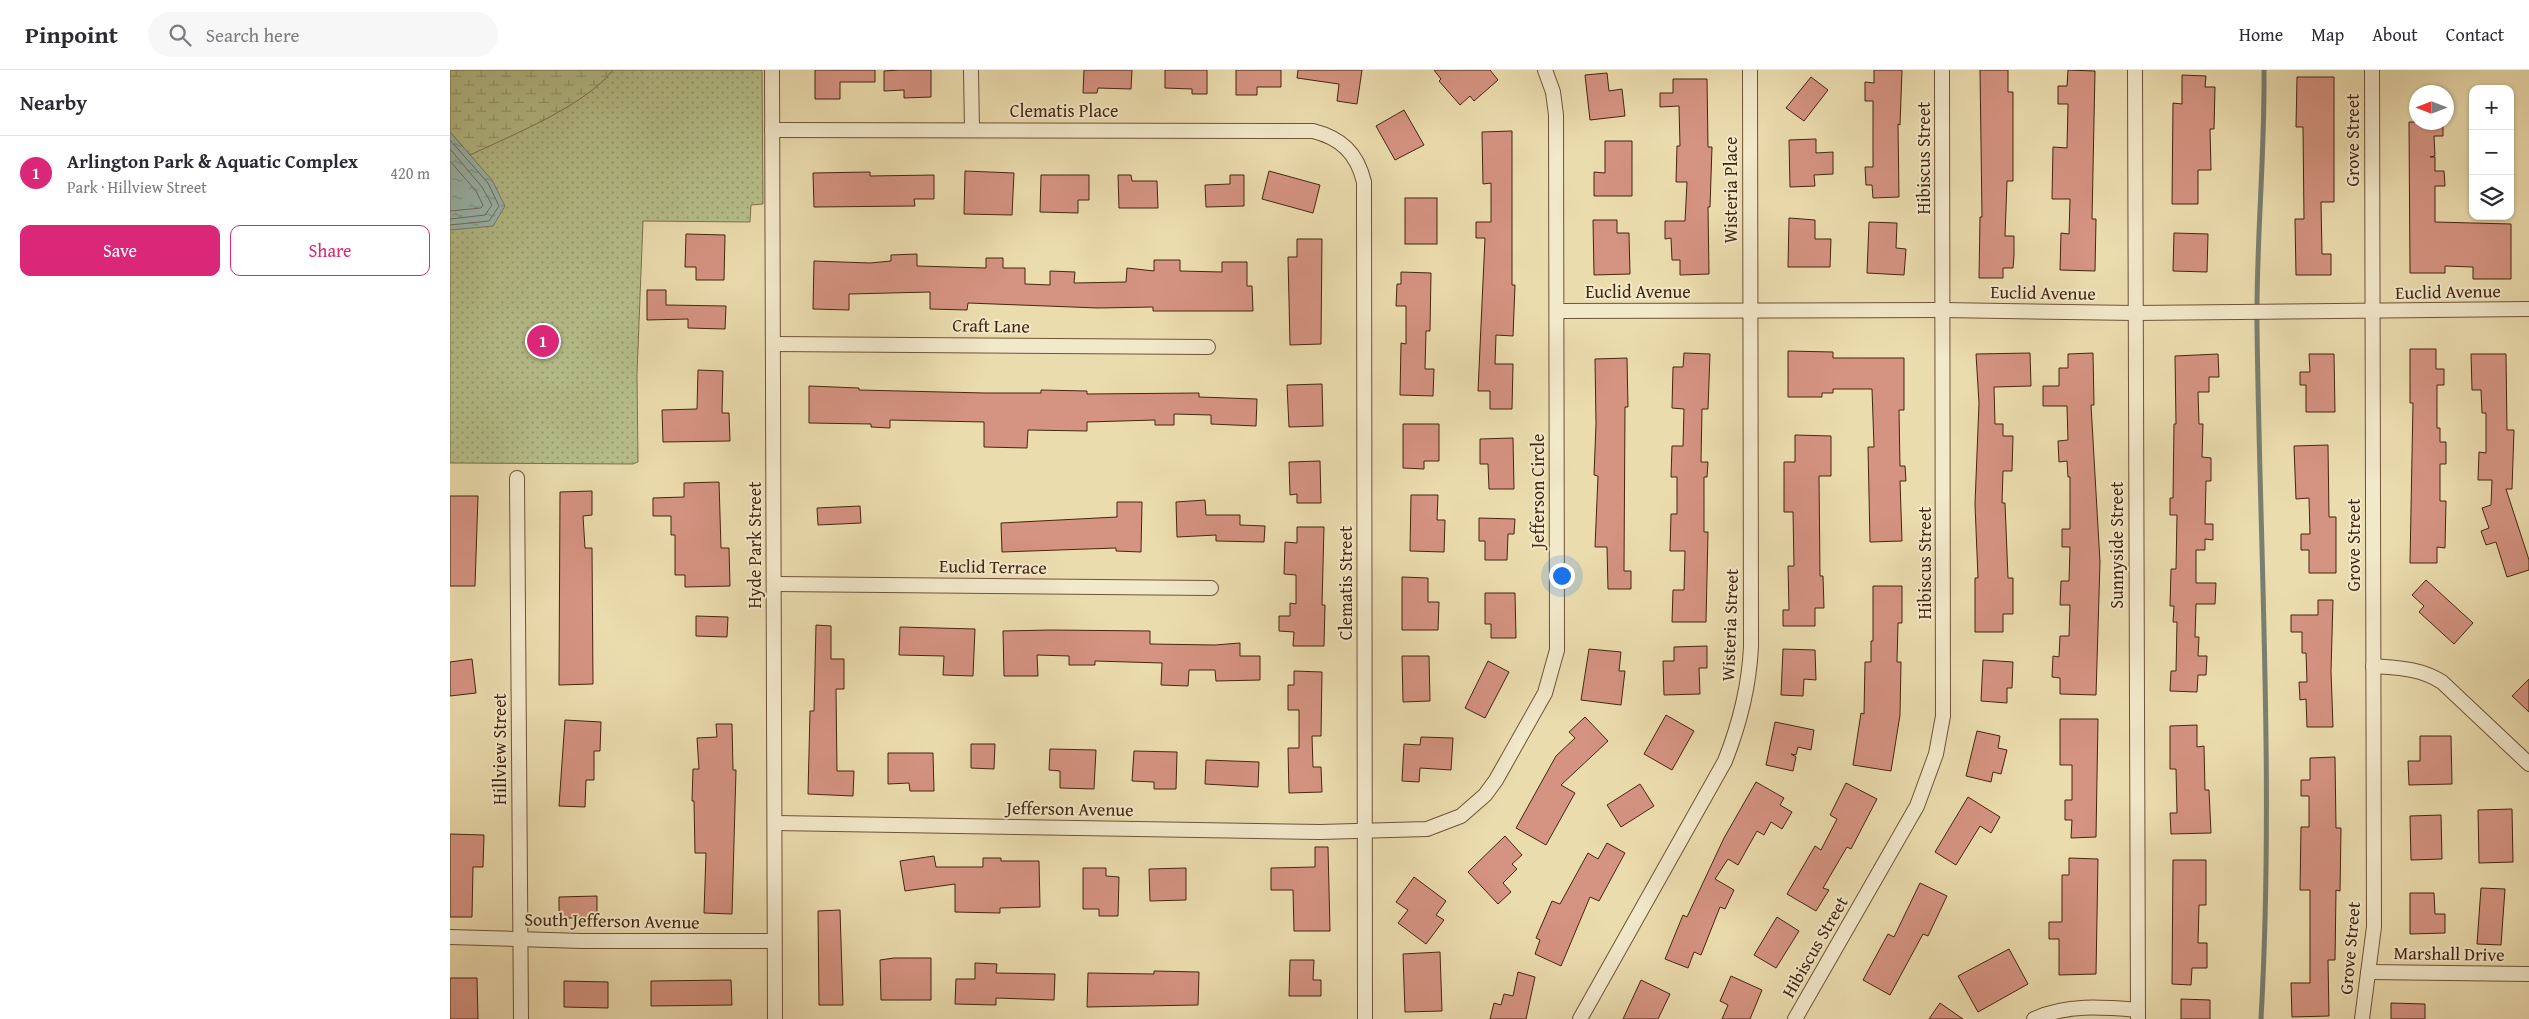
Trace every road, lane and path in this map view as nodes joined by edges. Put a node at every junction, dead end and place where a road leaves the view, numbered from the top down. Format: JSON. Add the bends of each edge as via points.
{"nodes":[{"id":1,"x":772,"y":70,"type":"edge"},
{"id":2,"x":971,"y":70,"type":"edge"},
{"id":3,"x":1545,"y":70,"type":"edge"},
{"id":4,"x":1750,"y":70,"type":"edge"},
{"id":5,"x":1942,"y":70,"type":"edge"},
{"id":6,"x":2135,"y":70,"type":"edge"},
{"id":7,"x":2372,"y":70,"type":"edge"},
{"id":8,"x":772,"y":130,"type":"junction"},
{"id":9,"x":972,"y":130,"type":"junction"},
{"id":10,"x":1350,"y":150,"type":"joint"},
{"id":11,"x":2529,"y":309,"type":"edge"},
{"id":12,"x":1943,"y":310,"type":"junction"},
{"id":13,"x":1557,"y":311,"type":"junction"},
{"id":14,"x":1750,"y":311,"type":"junction"},
{"id":15,"x":2372,"y":312,"type":"junction"},
{"id":16,"x":2135,"y":313,"type":"junction"},
{"id":17,"x":773,"y":344,"type":"junction"},
{"id":18,"x":1208,"y":347,"type":"dead end"},
{"id":19,"x":517,"y":478,"type":"dead end"},
{"id":20,"x":774,"y":584,"type":"junction"},
{"id":21,"x":1211,"y":588,"type":"dead end"},
{"id":22,"x":2373,"y":666,"type":"junction"},
{"id":23,"x":2529,"y":764,"type":"edge"},
{"id":24,"x":774,"y":823,"type":"junction"},
{"id":25,"x":1365,"y":831,"type":"junction"},
{"id":26,"x":450,"y":937,"type":"edge"},
{"id":27,"x":520,"y":939,"type":"junction"},
{"id":28,"x":774,"y":941,"type":"junction"},
{"id":29,"x":2368,"y":972,"type":"junction"},
{"id":30,"x":2529,"y":974,"type":"edge"},
{"id":31,"x":2138,"y":1015,"type":"edge"},
{"id":32,"x":521,"y":1019,"type":"edge"},
{"id":33,"x":775,"y":1019,"type":"edge"},
{"id":34,"x":1365,"y":1019,"type":"edge"},
{"id":35,"x":1580,"y":1019,"type":"edge"},
{"id":36,"x":1795,"y":1019,"type":"edge"},
{"id":37,"x":2034,"y":1019,"type":"edge"},
{"id":38,"x":2362,"y":1019,"type":"edge"}],
"edges":[{"from":1,"to":8,"type":"street","name":"Hyde Park Street"},
{"from":2,"to":9,"type":"street"},
{"from":3,"to":13,"type":"street","name":"Jefferson Circle","via":[[1553,92],[1556,115]]},
{"from":4,"to":14,"type":"street","name":"Wisteria Place"},
{"from":5,"to":12,"type":"street","name":"Hibiscus Street"},
{"from":6,"to":16,"type":"street","name":"Sunnyside Street"},
{"from":7,"to":15,"type":"street","name":"Grove Street"},
{"from":8,"to":9,"type":"street","name":"Clematis Place"},
{"from":8,"to":17,"type":"street","name":"Hyde Park Street"},
{"from":9,"to":10,"type":"street","name":"Clematis Place","via":[[1313,131],[1327,134]]},
{"from":10,"to":25,"type":"street","name":"Clematis Street","via":[[1364,182]]},
{"from":11,"to":15,"type":"street","name":"Euclid Avenue"},
{"from":12,"to":14,"type":"street","name":"Euclid Avenue"},
{"from":12,"to":16,"type":"street","name":"Euclid Avenue"},
{"from":12,"to":36,"type":"street","name":"Hibiscus Street","via":[[1944,692],[1936,754],[1917,806]]},
{"from":13,"to":14,"type":"street","name":"Euclid Avenue"},
{"from":13,"to":25,"type":"street","name":"Jefferson Circle","via":[[1557,650],[1550,682],[1496,780],[1479,802],[1462,816],[1427,829]]},
{"from":14,"to":35,"type":"street","name":"Wisteria Street","via":[[1751,648],[1747,692],[1738,727],[1724,761]]},
{"from":15,"to":16,"type":"street","name":"Euclid Avenue"},
{"from":15,"to":22,"type":"street","name":"Grove Street"},
{"from":16,"to":31,"type":"street","name":"Sunnyside Street"},
{"from":17,"to":18,"type":"street","name":"Craft Lane"},
{"from":17,"to":20,"type":"street","name":"Hyde Park Street"},
{"from":19,"to":27,"type":"street","name":"Hillview Street"},
{"from":20,"to":21,"type":"street","name":"Euclid Terrace"},
{"from":20,"to":24,"type":"street","name":"Hyde Park Street"},
{"from":22,"to":23,"type":"street","via":[[2414,669],[2430,674]]},
{"from":22,"to":29,"type":"street","name":"Grove Street","via":[[2374,927]]},
{"from":24,"to":25,"type":"street","name":"Jefferson Avenue"},
{"from":24,"to":28,"type":"street","name":"Hyde Park Street"},
{"from":25,"to":34,"type":"street","name":"Clematis Street"},
{"from":26,"to":27,"type":"street","name":"South Jefferson Avenue"},
{"from":27,"to":28,"type":"street","name":"South Jefferson Avenue"},
{"from":27,"to":32,"type":"street","name":"Hillview Street"},
{"from":28,"to":33,"type":"street","name":"Hyde Park Street"},
{"from":29,"to":30,"type":"street","name":"Marshall Drive"},
{"from":29,"to":38,"type":"street","name":"Grove Street"},
{"from":31,"to":37,"type":"street","via":[[2110,1008],[2069,1008]]}]}
